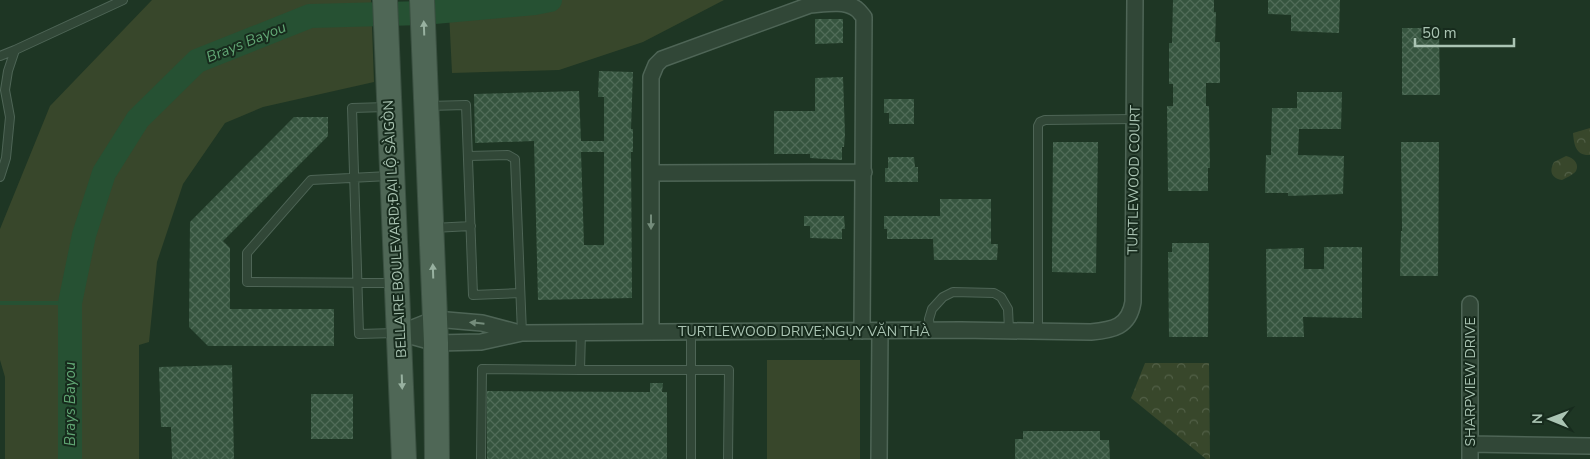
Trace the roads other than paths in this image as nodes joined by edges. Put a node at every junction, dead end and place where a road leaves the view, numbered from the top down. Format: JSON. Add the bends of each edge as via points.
{"nodes":[{"id":1,"x":123,"y":0,"type":"edge"},
{"id":2,"x":385,"y":0,"type":"edge"},
{"id":3,"x":422,"y":0,"type":"edge"},
{"id":4,"x":1135,"y":0,"type":"edge"},
{"id":5,"x":15,"y":50,"type":"junction"},
{"id":6,"x":0,"y":56,"type":"edge"},
{"id":7,"x":390,"y":106,"type":"junction"},
{"id":8,"x":427,"y":106,"type":"junction"},
{"id":9,"x":1135,"y":118,"type":"junction"},
{"id":10,"x":468,"y":156,"type":"junction"},
{"id":11,"x":864,"y":172,"type":"junction"},
{"id":12,"x":651,"y":173,"type":"junction"},
{"id":13,"x":393,"y":176,"type":"junction"},
{"id":14,"x":0,"y":177,"type":"edge"},
{"id":15,"x":354,"y":178,"type":"junction"},
{"id":16,"x":471,"y":226,"type":"junction"},
{"id":17,"x":432,"y":228,"type":"junction"},
{"id":18,"x":357,"y":283,"type":"junction"},
{"id":19,"x":398,"y":283,"type":"junction"},
{"id":20,"x":520,"y":293,"type":"junction"},
{"id":21,"x":1470,"y":304,"type":"dead end"},
{"id":22,"x":435,"y":320,"type":"junction"},
{"id":23,"x":930,"y":330,"type":"junction"},
{"id":24,"x":1009,"y":330,"type":"junction"},
{"id":25,"x":862,"y":331,"type":"junction"},
{"id":26,"x":880,"y":331,"type":"junction"},
{"id":27,"x":1038,"y":331,"type":"junction"},
{"id":28,"x":580,"y":332,"type":"junction"},
{"id":29,"x":651,"y":332,"type":"junction"},
{"id":30,"x":691,"y":332,"type":"junction"},
{"id":31,"x":1091,"y":332,"type":"joint"},
{"id":32,"x":400,"y":333,"type":"junction"},
{"id":33,"x":519,"y":333,"type":"junction"},
{"id":34,"x":436,"y":343,"type":"junction"},
{"id":35,"x":580,"y":370,"type":"junction"},
{"id":36,"x":691,"y":370,"type":"junction"},
{"id":37,"x":1590,"y":446,"type":"edge"},
{"id":38,"x":1470,"y":452,"type":"edge"},
{"id":39,"x":404,"y":459,"type":"edge"},
{"id":40,"x":437,"y":459,"type":"edge"},
{"id":41,"x":481,"y":459,"type":"edge"},
{"id":42,"x":692,"y":459,"type":"edge"},
{"id":43,"x":728,"y":459,"type":"edge"},
{"id":44,"x":879,"y":459,"type":"edge"}],
"edges":[{"from":1,"to":5,"type":"lane"},
{"from":2,"to":7,"type":"main road","name":"BELLAIRE BOULEVARD;ĐẠI LỘ SÀIGÒN"},
{"from":8,"to":3,"type":"main road","one_way":true},
{"from":4,"to":9,"type":"street","name":"TURTLEWOOD COURT"},
{"from":5,"to":6,"type":"lane"},
{"from":5,"to":14,"type":"lane","via":[[5,90],[10,117],[6,158]]},
{"from":7,"to":8,"type":"main road"},
{"from":7,"to":13,"type":"main road","name":"BELLAIRE BOULEVARD;ĐẠI LỘ SÀIGÒN"},
{"from":7,"to":15,"type":"lane","via":[[352,108]]},
{"from":8,"to":10,"type":"lane","via":[[466,105]]},
{"from":8,"to":17,"type":"main road"},
{"from":9,"to":27,"type":"lane","via":[[1045,120],[1038,126]]},
{"from":9,"to":31,"type":"street","name":"TURTLEWOOD COURT","via":[[1132,310],[1118,327]]},
{"from":10,"to":16,"type":"lane"},
{"from":10,"to":20,"type":"lane","via":[[508,155],[515,159]]},
{"from":11,"to":12,"type":"street"},
{"from":11,"to":12,"type":"street","via":[[864,17],[856,8],[836,4],[810,5],[662,59],[651,77]]},
{"from":11,"to":25,"type":"street"},
{"from":12,"to":29,"type":"street","one_way":true},
{"from":13,"to":15,"type":"lane"},
{"from":13,"to":19,"type":"main road","name":"BELLAIRE BOULEVARD;ĐẠI LỘ SÀIGÒN"},
{"from":15,"to":18,"type":"lane"},
{"from":15,"to":18,"type":"lane","via":[[311,180],[247,253],[247,282]]},
{"from":16,"to":17,"type":"lane"},
{"from":16,"to":20,"type":"lane","via":[[473,295]]},
{"from":22,"to":17,"type":"main road","one_way":true},
{"from":18,"to":19,"type":"lane"},
{"from":18,"to":32,"type":"lane","via":[[359,334]]},
{"from":19,"to":32,"type":"main road","name":"BELLAIRE BOULEVARD;ĐẠI LỘ SÀIGÒN"},
{"from":20,"to":33,"type":"lane"},
{"from":21,"to":38,"type":"street","name":"SHARPVIEW DRIVE"},
{"from":22,"to":32,"type":"street","name":"TURTLEWOOD DRIVE;NGỤY VĂN THÀ"},
{"from":33,"to":22,"type":"street","name":"TURTLEWOOD DRIVE;NGỤY VĂN THÀ","one_way":true,"via":[[482,323]]},
{"from":22,"to":34,"type":"main road"},
{"from":23,"to":24,"type":"street","name":"TURTLEWOOD DRIVE;NGỤY VĂN THÀ"},
{"from":23,"to":24,"type":"lane","via":[[932,309],[953,292],[994,293],[1001,297],[1008,309]]},
{"from":23,"to":26,"type":"street","name":"TURTLEWOOD DRIVE;NGỤY VĂN THÀ"},
{"from":24,"to":27,"type":"street","name":"TURTLEWOOD DRIVE;NGỤY VĂN THÀ"},
{"from":25,"to":26,"type":"street","name":"TURTLEWOOD DRIVE;NGỤY VĂN THÀ"},
{"from":25,"to":30,"type":"street","name":"TURTLEWOOD DRIVE;NGỤY VĂN THÀ"},
{"from":26,"to":44,"type":"street"},
{"from":27,"to":31,"type":"street","name":"TURTLEWOOD DRIVE;NGỤY VĂN THÀ"},
{"from":28,"to":29,"type":"street","name":"TURTLEWOOD DRIVE;NGỤY VĂN THÀ"},
{"from":28,"to":33,"type":"street","name":"TURTLEWOOD DRIVE;NGỤY VĂN THÀ"},
{"from":28,"to":35,"type":"lane"},
{"from":29,"to":30,"type":"street","name":"TURTLEWOOD DRIVE;NGỤY VĂN THÀ"},
{"from":30,"to":36,"type":"lane"},
{"from":32,"to":34,"type":"street","name":"TURTLEWOOD DRIVE;NGỤY VĂN THÀ"},
{"from":32,"to":39,"type":"main road","name":"BELLAIRE BOULEVARD;ĐẠI LỘ SÀIGÒN","one_way":true},
{"from":33,"to":34,"type":"street","name":"TURTLEWOOD DRIVE;NGỤY VĂN THÀ","via":[[481,342]]},
{"from":34,"to":40,"type":"main road"},
{"from":35,"to":36,"type":"lane"},
{"from":35,"to":41,"type":"lane","via":[[482,369]]},
{"from":36,"to":42,"type":"lane"},
{"from":36,"to":43,"type":"lane","via":[[729,370]]},
{"from":37,"to":38,"type":"street"}]}
